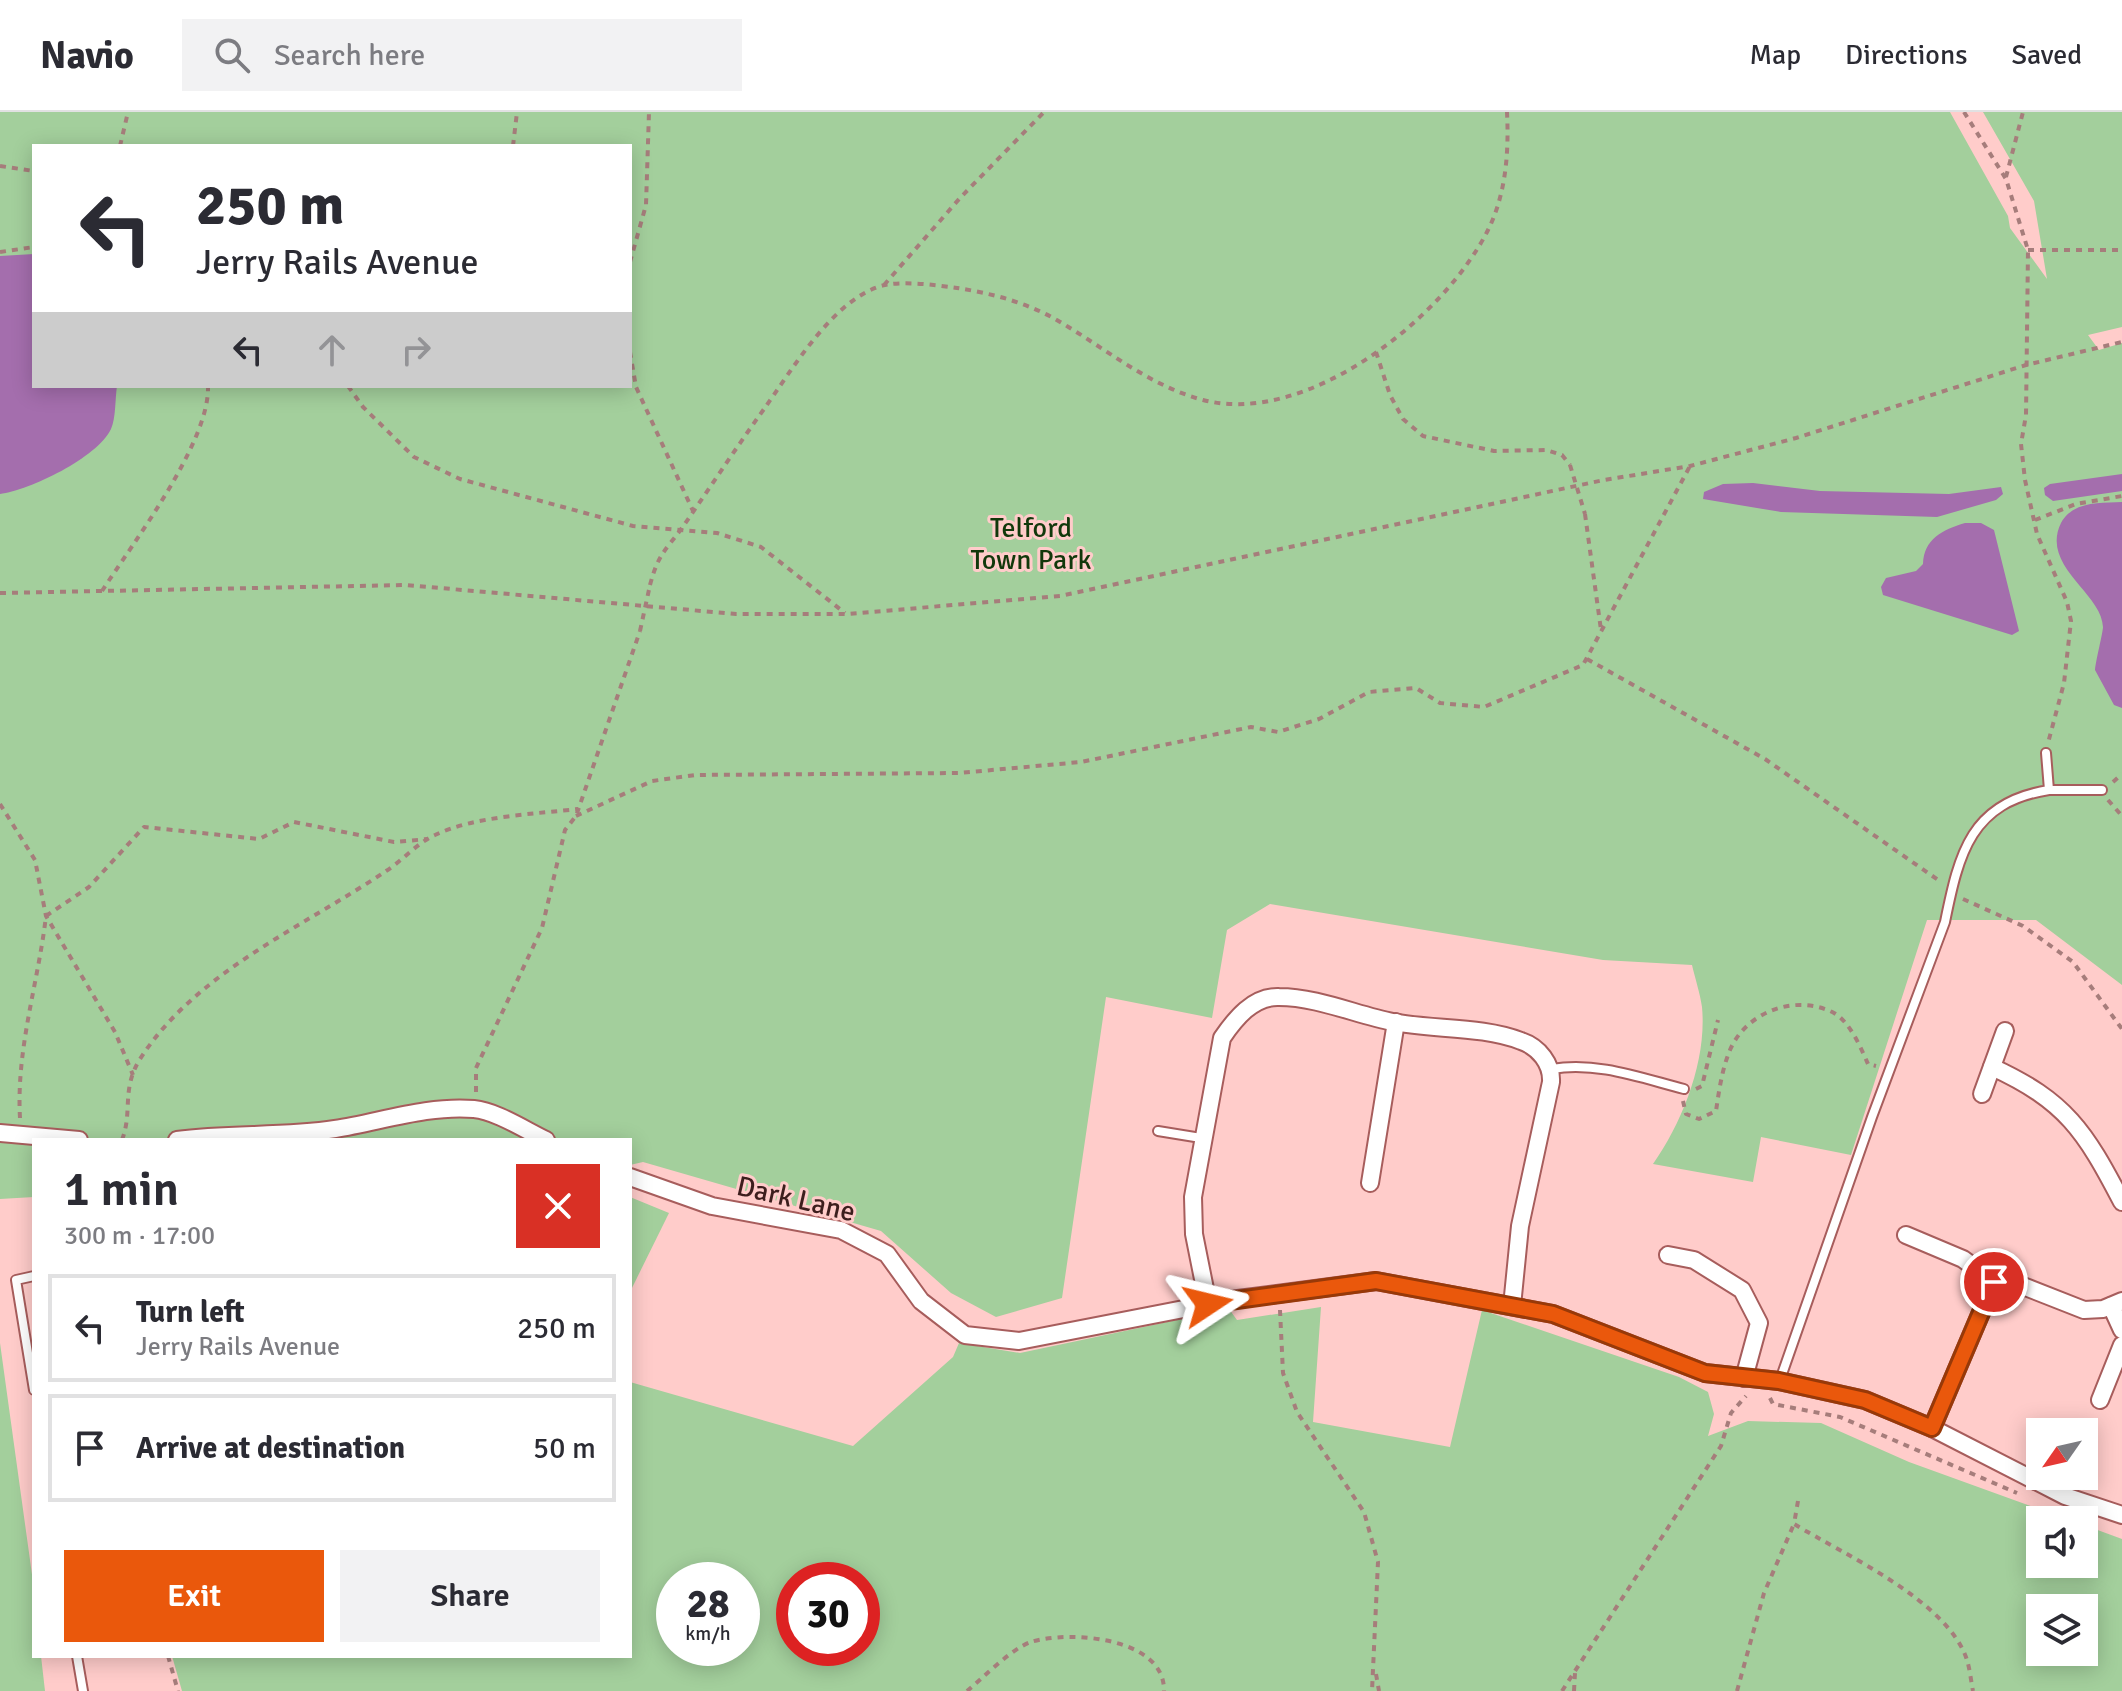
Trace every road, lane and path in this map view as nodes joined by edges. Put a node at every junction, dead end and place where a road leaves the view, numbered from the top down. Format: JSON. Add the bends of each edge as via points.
{"nodes":[{"id":1,"x":128,"y":112,"type":"edge"},
{"id":2,"x":517,"y":112,"type":"edge"},
{"id":3,"x":649,"y":112,"type":"edge"},
{"id":4,"x":1044,"y":112,"type":"edge"},
{"id":5,"x":1507,"y":112,"type":"edge"},
{"id":6,"x":1964,"y":112,"type":"edge"},
{"id":7,"x":2023,"y":112,"type":"edge"},
{"id":8,"x":120,"y":144,"type":"edge"},
{"id":9,"x":513,"y":144,"type":"edge"},
{"id":10,"x":0,"y":166,"type":"edge"},
{"id":11,"x":32,"y":171,"type":"edge"},
{"id":12,"x":2006,"y":179,"type":"junction"},
{"id":13,"x":32,"y":247,"type":"edge"},
{"id":14,"x":2028,"y":250,"type":"junction"},
{"id":15,"x":2122,"y":250,"type":"edge"},
{"id":16,"x":0,"y":252,"type":"edge"},
{"id":17,"x":632,"y":255,"type":"edge"},
{"id":18,"x":884,"y":285,"type":"junction"},
{"id":19,"x":2122,"y":342,"type":"edge"},
{"id":20,"x":1376,"y":352,"type":"junction"},
{"id":21,"x":632,"y":364,"type":"edge"},
{"id":22,"x":2026,"y":365,"type":"junction"},
{"id":23,"x":208,"y":388,"type":"edge"},
{"id":24,"x":349,"y":388,"type":"edge"},
{"id":25,"x":1690,"y":466,"type":"junction"},
{"id":26,"x":2122,"y":496,"type":"edge"},
{"id":27,"x":693,"y":511,"type":"junction"},
{"id":28,"x":2035,"y":520,"type":"junction"},
{"id":29,"x":681,"y":529,"type":"junction"},
{"id":30,"x":102,"y":591,"type":"junction"},
{"id":31,"x":0,"y":593,"type":"edge"},
{"id":32,"x":847,"y":614,"type":"junction"},
{"id":33,"x":1601,"y":631,"type":"junction"},
{"id":34,"x":1586,"y":659,"type":"junction"},
{"id":35,"x":2046,"y":753,"type":"joint"},
{"id":36,"x":2049,"y":790,"type":"junction"},
{"id":37,"x":2102,"y":790,"type":"joint"},
{"id":38,"x":0,"y":804,"type":"edge"},
{"id":39,"x":578,"y":809,"type":"junction"},
{"id":40,"x":576,"y":816,"type":"junction"},
{"id":41,"x":2122,"y":816,"type":"edge"},
{"id":42,"x":428,"y":839,"type":"junction"},
{"id":43,"x":1952,"y":889,"type":"junction"},
{"id":44,"x":46,"y":916,"type":"junction"},
{"id":45,"x":1718,"y":1020,"type":"dead end"},
{"id":46,"x":1396,"y":1022,"type":"junction"},
{"id":47,"x":2122,"y":1029,"type":"edge"},
{"id":48,"x":2005,"y":1031,"type":"dead end"},
{"id":49,"x":1992,"y":1067,"type":"junction"},
{"id":50,"x":1552,"y":1069,"type":"junction"},
{"id":51,"x":1890,"y":1071,"type":"junction"},
{"id":52,"x":133,"y":1075,"type":"junction"},
{"id":53,"x":1684,"y":1089,"type":"junction"},
{"id":54,"x":1982,"y":1094,"type":"dead end"},
{"id":55,"x":19,"y":1095,"type":"dead end"},
{"id":56,"x":477,"y":1108,"type":"junction"},
{"id":57,"x":1158,"y":1131,"type":"dead end"},
{"id":58,"x":0,"y":1133,"type":"edge"},
{"id":59,"x":56,"y":1138,"type":"edge"},
{"id":60,"x":123,"y":1138,"type":"edge"},
{"id":61,"x":196,"y":1138,"type":"edge"},
{"id":62,"x":542,"y":1138,"type":"edge"},
{"id":63,"x":1201,"y":1138,"type":"junction"},
{"id":64,"x":632,"y":1178,"type":"edge"},
{"id":65,"x":1370,"y":1183,"type":"dead end"},
{"id":66,"x":2122,"y":1202,"type":"edge"},
{"id":67,"x":1906,"y":1235,"type":"dead end"},
{"id":68,"x":1668,"y":1255,"type":"dead end"},
{"id":69,"x":32,"y":1276,"type":"edge"},
{"id":70,"x":1994,"y":1282,"type":"junction"},
{"id":71,"x":1279,"y":1293,"type":"junction"},
{"id":72,"x":1208,"y":1304,"type":"junction"},
{"id":73,"x":2117,"y":1304,"type":"edge"},
{"id":74,"x":1512,"y":1306,"type":"junction"},
{"id":75,"x":2122,"y":1330,"type":"edge"},
{"id":76,"x":2122,"y":1345,"type":"edge"},
{"id":77,"x":32,"y":1378,"type":"edge"},
{"id":78,"x":1752,"y":1379,"type":"junction"},
{"id":79,"x":1779,"y":1381,"type":"junction"},
{"id":80,"x":2100,"y":1400,"type":"dead end"},
{"id":81,"x":1932,"y":1428,"type":"junction"},
{"id":82,"x":2025,"y":1497,"type":"dead end"},
{"id":83,"x":1798,"y":1501,"type":"dead end"},
{"id":84,"x":2122,"y":1515,"type":"edge"},
{"id":85,"x":1794,"y":1524,"type":"junction"},
{"id":86,"x":77,"y":1658,"type":"edge"},
{"id":87,"x":169,"y":1658,"type":"edge"},
{"id":88,"x":1374,"y":1667,"type":"junction"},
{"id":89,"x":1576,"y":1672,"type":"junction"},
{"id":90,"x":83,"y":1691,"type":"edge"},
{"id":91,"x":178,"y":1691,"type":"edge"},
{"id":92,"x":967,"y":1691,"type":"edge"},
{"id":93,"x":1164,"y":1691,"type":"edge"},
{"id":94,"x":1372,"y":1691,"type":"edge"},
{"id":95,"x":1379,"y":1691,"type":"edge"},
{"id":96,"x":1562,"y":1691,"type":"edge"},
{"id":97,"x":1574,"y":1691,"type":"edge"},
{"id":98,"x":1737,"y":1691,"type":"edge"},
{"id":99,"x":1973,"y":1691,"type":"edge"}],
"edges":[{"from":1,"to":8,"type":"path"},
{"from":2,"to":9,"type":"path"},
{"from":3,"to":17,"type":"path","via":[[646,205]]},
{"from":4,"to":18,"type":"path"},
{"from":5,"to":20,"type":"path","via":[[1506,170],[1488,229],[1431,304]]},
{"from":6,"to":12,"type":"path"},
{"from":7,"to":12,"type":"path"},
{"from":10,"to":11,"type":"path"},
{"from":12,"to":14,"type":"path"},
{"from":13,"to":16,"type":"path"},
{"from":14,"to":15,"type":"path"},
{"from":14,"to":22,"type":"path"},
{"from":18,"to":20,"type":"path","via":[[940,286],[1021,304],[1143,375],[1205,400],[1233,403],[1289,396],[1329,381]]},
{"from":18,"to":27,"type":"path","via":[[856,299],[826,325]]},
{"from":19,"to":22,"type":"path"},
{"from":20,"to":33,"type":"path","bridge":true,"via":[[1403,419],[1423,436],[1494,451],[1546,450],[1562,455],[1585,514]]},
{"from":21,"to":27,"type":"path","via":[[636,387]]},
{"from":22,"to":25,"type":"path"},
{"from":22,"to":28,"type":"path","via":[[2021,444]]},
{"from":23,"to":30,"type":"path","via":[[198,430],[162,501]]},
{"from":24,"to":29,"type":"path","via":[[414,457],[460,479],[633,526]]},
{"from":25,"to":32,"type":"path","via":[[1060,596]]},
{"from":25,"to":33,"type":"path"},
{"from":26,"to":28,"type":"path","via":[[2076,504]]},
{"from":27,"to":29,"type":"path"},
{"from":28,"to":35,"type":"path","via":[[2071,621],[2064,683]]},
{"from":29,"to":32,"type":"path","via":[[761,547]]},
{"from":29,"to":39,"type":"path","bridge":true,"via":[[658,558],[640,631]]},
{"from":30,"to":31,"type":"path"},
{"from":30,"to":32,"type":"path","via":[[406,585],[736,614]]},
{"from":33,"to":34,"type":"path"},
{"from":34,"to":40,"type":"path","via":[[1583,665],[1484,707],[1440,703],[1416,688],[1369,692],[1319,719],[1278,732],[1251,727],[1081,762],[959,773],[695,775],[652,781]]},
{"from":34,"to":43,"type":"path","via":[[1765,759]]},
{"from":35,"to":36,"type":"lane"},
{"from":36,"to":37,"type":"lane"},
{"from":36,"to":43,"type":"lane","via":[[2019,795],[1988,813],[1968,844]]},
{"from":37,"to":41,"type":"path"},
{"from":38,"to":44,"type":"path","via":[[35,860]]},
{"from":39,"to":40,"type":"path"},
{"from":39,"to":42,"type":"path","via":[[497,819]]},
{"from":40,"to":56,"type":"path","via":[[565,830],[542,928],[476,1068]]},
{"from":42,"to":44,"type":"path","via":[[394,842],[294,822],[259,839],[144,827],[89,887]]},
{"from":42,"to":52,"type":"path","via":[[181,1007]]},
{"from":43,"to":47,"type":"path","via":[[1958,897],[2023,926],[2073,962]]},
{"from":43,"to":51,"type":"lane","via":[[1945,922]]},
{"from":44,"to":52,"type":"path","via":[[115,1032]]},
{"from":44,"to":55,"type":"path"},
{"from":45,"to":53,"type":"path","via":[[1702,1086]]},
{"from":46,"to":50,"type":"street","via":[[1523,1041]]},
{"from":46,"to":63,"type":"street","via":[[1277,996],[1255,1004],[1222,1038]]},
{"from":46,"to":65,"type":"street"},
{"from":48,"to":49,"type":"street"},
{"from":49,"to":54,"type":"street"},
{"from":49,"to":66,"type":"street","via":[[2051,1099],[2073,1120]]},
{"from":50,"to":53,"type":"lane","via":[[1600,1068]]},
{"from":50,"to":74,"type":"street","via":[[1520,1226]]},
{"from":51,"to":53,"type":"path","via":[[1868,1064],[1835,1013],[1804,1006],[1772,1007],[1742,1031],[1730,1050],[1716,1111],[1699,1119],[1686,1114]]},
{"from":51,"to":79,"type":"lane"},
{"from":52,"to":60,"type":"path","via":[[125,1095]]},
{"from":56,"to":61,"type":"street","via":[[381,1118],[337,1129]]},
{"from":56,"to":62,"type":"street"},
{"from":57,"to":63,"type":"lane"},
{"from":58,"to":59,"type":"street"},
{"from":63,"to":72,"type":"street","via":[[1193,1209]]},
{"from":64,"to":72,"type":"street","name":"Dark Lane","via":[[712,1206],[841,1230],[887,1254],[921,1301],[965,1335],[1019,1341]]},
{"from":67,"to":70,"type":"street","via":[[1963,1259]]},
{"from":68,"to":78,"type":"street","via":[[1694,1260],[1742,1290],[1759,1323]]},
{"from":69,"to":77,"type":"lane","via":[[16,1280]]},
{"from":70,"to":73,"type":"street","via":[[2023,1286],[2084,1310]]},
{"from":70,"to":81,"type":"street"},
{"from":71,"to":72,"type":"street"},
{"from":71,"to":74,"type":"street","via":[[1376,1281]]},
{"from":71,"to":88,"type":"path","via":[[1283,1373],[1297,1412],[1364,1512],[1378,1562]]},
{"from":73,"to":75,"type":"street"},
{"from":74,"to":78,"type":"street","via":[[1553,1314],[1705,1373]]},
{"from":76,"to":80,"type":"street"},
{"from":78,"to":79,"type":"street"},
{"from":78,"to":82,"type":"path","via":[[1773,1404],[1840,1417]]},
{"from":78,"to":89,"type":"path","via":[[1731,1413],[1721,1446]]},
{"from":79,"to":81,"type":"street","via":[[1865,1400]]},
{"from":81,"to":84,"type":"street","via":[[2065,1496]]},
{"from":83,"to":85,"type":"path"},
{"from":85,"to":98,"type":"path","via":[[1764,1593]]},
{"from":85,"to":99,"type":"path","via":[[1914,1597],[1946,1624],[1967,1659]]},
{"from":86,"to":90,"type":"lane"},
{"from":87,"to":91,"type":"path"},
{"from":88,"to":94,"type":"path"},
{"from":88,"to":95,"type":"path"},
{"from":89,"to":96,"type":"path"},
{"from":89,"to":97,"type":"path"},
{"from":92,"to":93,"type":"path","via":[[1029,1642],[1097,1636],[1150,1660],[1162,1673]]}]}
